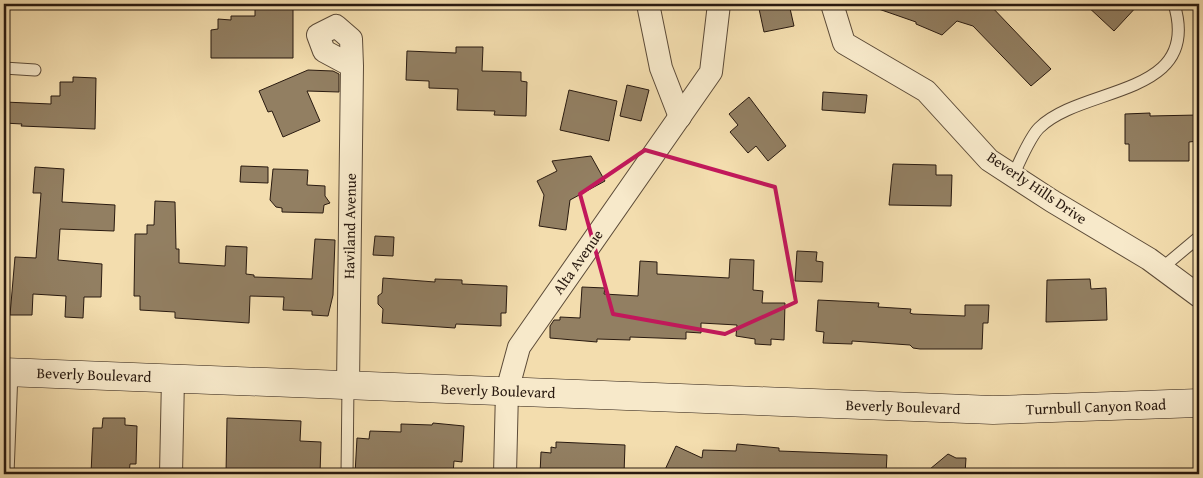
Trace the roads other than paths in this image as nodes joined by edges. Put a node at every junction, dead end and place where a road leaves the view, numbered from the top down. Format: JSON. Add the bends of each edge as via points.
{"nodes":[{"id":1,"x":648,"y":4,"type":"edge"},
{"id":2,"x":719,"y":4,"type":"edge"},
{"id":3,"x":832,"y":4,"type":"edge"},
{"id":4,"x":1174,"y":4,"type":"edge"},
{"id":5,"x":352,"y":66,"type":"dead end"},
{"id":6,"x":4,"y":68,"type":"edge"},
{"id":7,"x":35,"y":70,"type":"dead end"},
{"id":8,"x":680,"y":117,"type":"junction"},
{"id":9,"x":1013,"y":175,"type":"junction"},
{"id":10,"x":1199,"y":237,"type":"edge"},
{"id":11,"x":1162,"y":268,"type":"junction"},
{"id":12,"x":1199,"y":296,"type":"edge"},
{"id":13,"x":8,"y":372,"type":"edge"},
{"id":14,"x":173,"y":378,"type":"junction"},
{"id":15,"x":348,"y":385,"type":"junction"},
{"id":16,"x":507,"y":391,"type":"junction"},
{"id":17,"x":1199,"y":403,"type":"edge"},
{"id":18,"x":993,"y":410,"type":"joint"},
{"id":19,"x":8,"y":474,"type":"edge"},
{"id":20,"x":171,"y":474,"type":"edge"},
{"id":21,"x":347,"y":474,"type":"edge"},
{"id":22,"x":505,"y":474,"type":"edge"}],
"edges":[{"from":1,"to":8,"type":"street","via":[[661,68]]},
{"from":2,"to":8,"type":"street","name":"Alta Avenue","via":[[710,72]]},
{"from":3,"to":9,"type":"street","name":"Beverly Hills Drive","via":[[844,43],[926,91],[989,160]]},
{"from":4,"to":9,"type":"lane","via":[[1183,24],[1182,48],[1170,70],[1146,84],[1068,109],[1039,128]]},
{"from":5,"to":15,"type":"street","name":"Haviland Avenue"},
{"from":6,"to":7,"type":"lane"},
{"from":8,"to":16,"type":"street","name":"Alta Avenue","via":[[519,347]]},
{"from":9,"to":11,"type":"street","name":"Beverly Hills Drive"},
{"from":10,"to":11,"type":"lane"},
{"from":11,"to":12,"type":"street","name":"Beverly Hills Drive"},
{"from":13,"to":14,"type":"street","name":"Beverly Boulevard"},
{"from":13,"to":19,"type":"lane"},
{"from":14,"to":15,"type":"street","name":"Beverly Boulevard"},
{"from":14,"to":20,"type":"street"},
{"from":15,"to":16,"type":"street","name":"Beverly Boulevard"},
{"from":15,"to":21,"type":"lane"},
{"from":16,"to":18,"type":"street","name":"Beverly Boulevard"},
{"from":16,"to":22,"type":"street","name":"Alta Avenue"},
{"from":17,"to":18,"type":"street","name":"Turnbull Canyon Road"}]}
